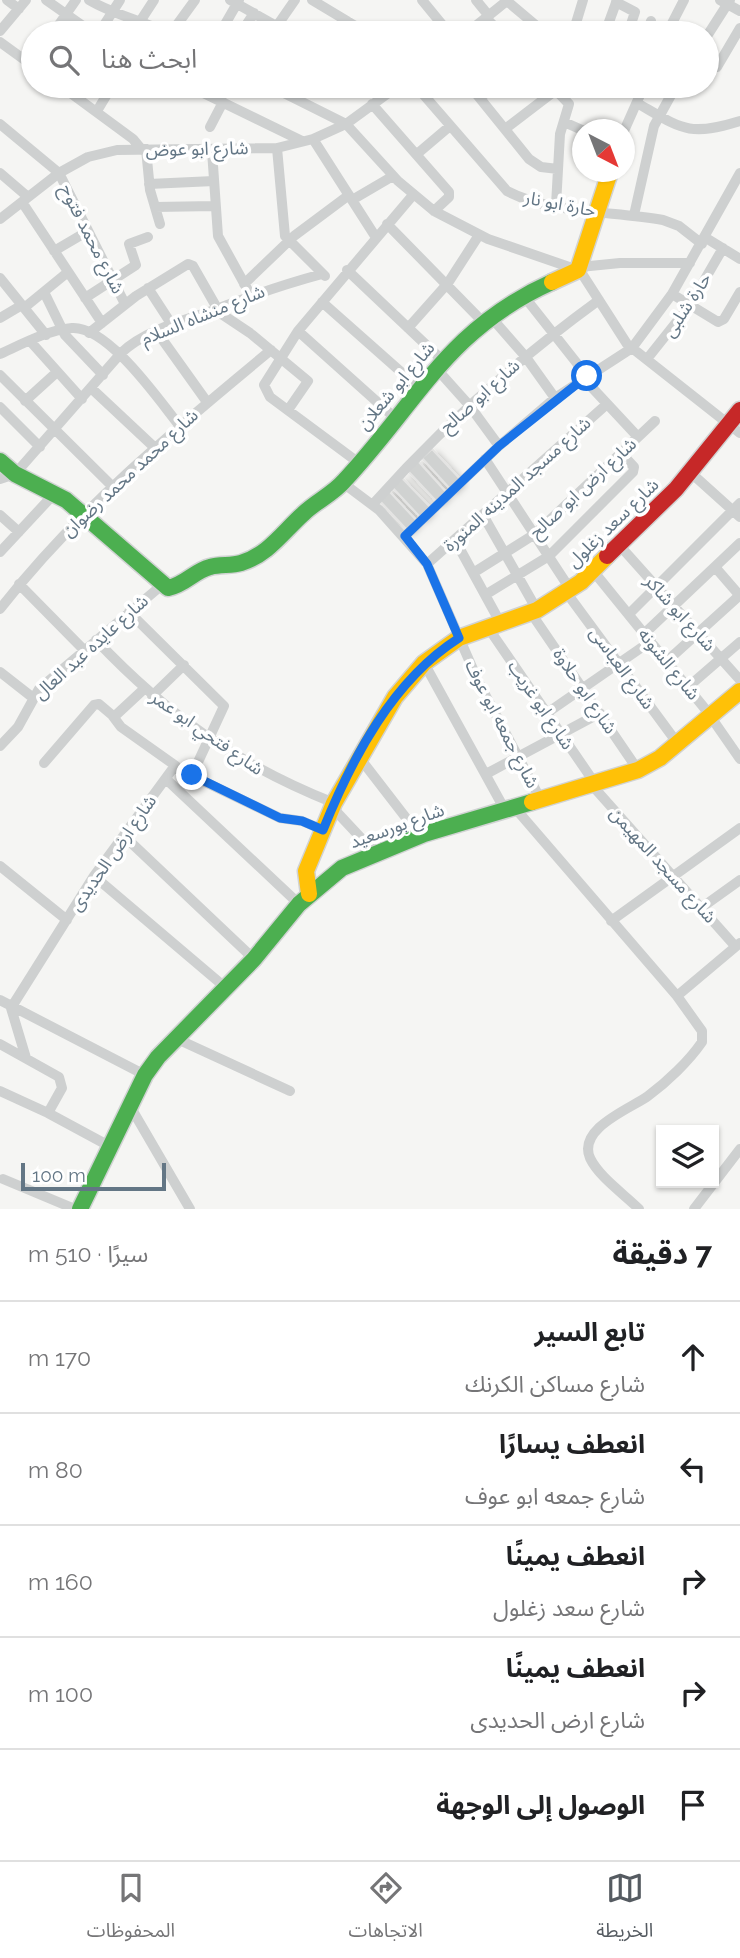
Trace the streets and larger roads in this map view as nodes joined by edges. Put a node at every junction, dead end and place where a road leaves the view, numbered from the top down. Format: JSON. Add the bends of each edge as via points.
{"nodes":[{"id":1,"x":7,"y":0,"type":"edge"},
{"id":2,"x":46,"y":0,"type":"edge"},
{"id":3,"x":76,"y":0,"type":"edge"},
{"id":4,"x":89,"y":0,"type":"edge"},
{"id":5,"x":120,"y":0,"type":"edge"},
{"id":6,"x":195,"y":0,"type":"edge"},
{"id":7,"x":295,"y":0,"type":"edge"},
{"id":8,"x":312,"y":0,"type":"edge"},
{"id":9,"x":337,"y":0,"type":"edge"},
{"id":10,"x":422,"y":0,"type":"edge"},
{"id":11,"x":476,"y":0,"type":"edge"},
{"id":12,"x":583,"y":0,"type":"edge"},
{"id":13,"x":684,"y":0,"type":"edge"},
{"id":14,"x":150,"y":1,"type":"edge"},
{"id":15,"x":235,"y":1,"type":"edge"},
{"id":16,"x":507,"y":1,"type":"edge"},
{"id":17,"x":617,"y":1,"type":"edge"},
{"id":18,"x":726,"y":1,"type":"edge"},
{"id":19,"x":22,"y":5,"type":"edge"},
{"id":20,"x":329,"y":10,"type":"junction"},
{"id":21,"x":740,"y":11,"type":"edge"},
{"id":22,"x":112,"y":13,"type":"junction"},
{"id":23,"x":254,"y":13,"type":"junction"},
{"id":24,"x":66,"y":14,"type":"junction"},
{"id":25,"x":488,"y":17,"type":"junction"},
{"id":26,"x":141,"y":20,"type":"joint"},
{"id":27,"x":61,"y":21,"type":"edge"},
{"id":28,"x":76,"y":21,"type":"edge"},
{"id":29,"x":107,"y":21,"type":"edge"},
{"id":30,"x":178,"y":21,"type":"edge"},
{"id":31,"x":226,"y":21,"type":"edge"},
{"id":32,"x":249,"y":21,"type":"edge"},
{"id":33,"x":264,"y":21,"type":"edge"},
{"id":34,"x":281,"y":21,"type":"edge"},
{"id":35,"x":347,"y":21,"type":"edge"},
{"id":36,"x":439,"y":21,"type":"edge"},
{"id":37,"x":483,"y":21,"type":"edge"},
{"id":38,"x":491,"y":21,"type":"edge"},
{"id":39,"x":531,"y":21,"type":"edge"},
{"id":40,"x":577,"y":21,"type":"edge"},
{"id":41,"x":610,"y":21,"type":"edge"},
{"id":42,"x":632,"y":21,"type":"edge"},
{"id":43,"x":673,"y":21,"type":"edge"},
{"id":44,"x":715,"y":21,"type":"edge"},
{"id":45,"x":0,"y":32,"type":"edge"},
{"id":46,"x":739,"y":32,"type":"edge"},
{"id":47,"x":0,"y":42,"type":"edge"},
{"id":48,"x":21,"y":57,"type":"edge"},
{"id":49,"x":719,"y":64,"type":"edge"},
{"id":50,"x":78,"y":98,"type":"edge"},
{"id":51,"x":104,"y":98,"type":"edge"},
{"id":52,"x":214,"y":98,"type":"edge"},
{"id":53,"x":379,"y":98,"type":"edge"},
{"id":54,"x":426,"y":98,"type":"edge"},
{"id":55,"x":480,"y":98,"type":"edge"},
{"id":56,"x":542,"y":98,"type":"edge"},
{"id":57,"x":563,"y":98,"type":"edge"},
{"id":58,"x":639,"y":98,"type":"edge"},
{"id":59,"x":669,"y":98,"type":"edge"},
{"id":60,"x":296,"y":99,"type":"edge"},
{"id":61,"x":223,"y":102,"type":"junction"},
{"id":62,"x":637,"y":103,"type":"junction"},
{"id":63,"x":373,"y":104,"type":"junction"},
{"id":64,"x":96,"y":111,"type":"junction"},
{"id":65,"x":658,"y":115,"type":"junction"},
{"id":66,"x":630,"y":119,"type":"edge"},
{"id":67,"x":740,"y":121,"type":"edge"},
{"id":68,"x":564,"y":122,"type":"junction"},
{"id":69,"x":0,"y":124,"type":"edge"},
{"id":70,"x":346,"y":124,"type":"junction"},
{"id":71,"x":572,"y":125,"type":"edge"},
{"id":72,"x":450,"y":126,"type":"junction"},
{"id":73,"x":211,"y":127,"type":"dead end"},
{"id":74,"x":505,"y":130,"type":"junction"},
{"id":75,"x":307,"y":140,"type":"junction"},
{"id":76,"x":277,"y":148,"type":"junction"},
{"id":77,"x":144,"y":149,"type":"junction"},
{"id":78,"x":212,"y":151,"type":"junction"},
{"id":79,"x":416,"y":154,"type":"junction"},
{"id":80,"x":558,"y":169,"type":"junction"},
{"id":81,"x":59,"y":173,"type":"junction"},
{"id":82,"x":740,"y":173,"type":"edge"},
{"id":83,"x":0,"y":174,"type":"edge"},
{"id":84,"x":393,"y":176,"type":"junction"},
{"id":85,"x":214,"y":181,"type":"junction"},
{"id":86,"x":607,"y":182,"type":"edge"},
{"id":87,"x":149,"y":184,"type":"junction"},
{"id":88,"x":413,"y":195,"type":"junction"},
{"id":89,"x":351,"y":198,"type":"junction"},
{"id":90,"x":25,"y":200,"type":"junction"},
{"id":91,"x":556,"y":205,"type":"junction"},
{"id":92,"x":215,"y":206,"type":"junction"},
{"id":93,"x":155,"y":208,"type":"junction"},
{"id":94,"x":434,"y":211,"type":"junction"},
{"id":95,"x":597,"y":211,"type":"junction"},
{"id":96,"x":634,"y":215,"type":"junction"},
{"id":97,"x":0,"y":219,"type":"edge"},
{"id":98,"x":160,"y":224,"type":"dead end"},
{"id":99,"x":387,"y":224,"type":"junction"},
{"id":100,"x":88,"y":232,"type":"junction"},
{"id":101,"x":479,"y":235,"type":"junction"},
{"id":102,"x":375,"y":236,"type":"junction"},
{"id":103,"x":148,"y":237,"type":"dead end"},
{"id":104,"x":704,"y":241,"type":"junction"},
{"id":105,"x":288,"y":242,"type":"junction"},
{"id":106,"x":723,"y":248,"type":"junction"},
{"id":107,"x":54,"y":251,"type":"junction"},
{"id":108,"x":739,"y":256,"type":"edge"},
{"id":109,"x":690,"y":263,"type":"junction"},
{"id":110,"x":579,"y":269,"type":"junction"},
{"id":111,"x":347,"y":271,"type":"junction"},
{"id":112,"x":68,"y":272,"type":"junction"},
{"id":113,"x":322,"y":274,"type":"junction"},
{"id":114,"x":0,"y":278,"type":"edge"},
{"id":115,"x":113,"y":280,"type":"junction"},
{"id":116,"x":448,"y":283,"type":"junction"},
{"id":117,"x":335,"y":285,"type":"junction"},
{"id":118,"x":148,"y":288,"type":"junction"},
{"id":119,"x":247,"y":289,"type":"junction"},
{"id":120,"x":44,"y":292,"type":"junction"},
{"id":121,"x":740,"y":292,"type":"edge"},
{"id":122,"x":672,"y":294,"type":"junction"},
{"id":123,"x":523,"y":295,"type":"junction"},
{"id":124,"x":85,"y":298,"type":"junction"},
{"id":125,"x":598,"y":300,"type":"junction"},
{"id":126,"x":322,"y":302,"type":"junction"},
{"id":127,"x":125,"y":304,"type":"junction"},
{"id":128,"x":690,"y":305,"type":"junction"},
{"id":129,"x":23,"y":307,"type":"junction"},
{"id":130,"x":216,"y":309,"type":"junction"},
{"id":131,"x":736,"y":310,"type":"edge"},
{"id":132,"x":0,"y":318,"type":"edge"},
{"id":133,"x":486,"y":319,"type":"junction"},
{"id":134,"x":102,"y":323,"type":"junction"},
{"id":135,"x":172,"y":325,"type":"junction"},
{"id":136,"x":408,"y":328,"type":"junction"},
{"id":137,"x":63,"y":330,"type":"junction"},
{"id":138,"x":298,"y":331,"type":"junction"},
{"id":139,"x":157,"y":332,"type":"junction"},
{"id":140,"x":89,"y":333,"type":"junction"},
{"id":141,"x":553,"y":334,"type":"junction"},
{"id":142,"x":46,"y":335,"type":"junction"},
{"id":143,"x":30,"y":341,"type":"junction"},
{"id":144,"x":632,"y":348,"type":"junction"},
{"id":145,"x":271,"y":350,"type":"junction"},
{"id":146,"x":0,"y":354,"type":"edge"},
{"id":147,"x":121,"y":354,"type":"junction"},
{"id":148,"x":525,"y":356,"type":"junction"},
{"id":149,"x":281,"y":358,"type":"junction"},
{"id":150,"x":647,"y":359,"type":"junction"},
{"id":151,"x":438,"y":363,"type":"junction"},
{"id":152,"x":57,"y":372,"type":"junction"},
{"id":153,"x":0,"y":374,"type":"edge"},
{"id":154,"x":103,"y":375,"type":"junction"},
{"id":155,"x":585,"y":378,"type":"junction"},
{"id":156,"x":418,"y":387,"type":"junction"},
{"id":157,"x":92,"y":388,"type":"junction"},
{"id":158,"x":555,"y":398,"type":"junction"},
{"id":159,"x":82,"y":400,"type":"junction"},
{"id":160,"x":25,"y":401,"type":"junction"},
{"id":161,"x":207,"y":402,"type":"junction"},
{"id":162,"x":607,"y":404,"type":"junction"},
{"id":163,"x":468,"y":405,"type":"junction"},
{"id":164,"x":0,"y":407,"type":"edge"},
{"id":165,"x":288,"y":410,"type":"junction"},
{"id":166,"x":740,"y":410,"type":"edge"},
{"id":167,"x":394,"y":417,"type":"junction"},
{"id":168,"x":655,"y":421,"type":"dead end"},
{"id":169,"x":179,"y":425,"type":"junction"},
{"id":170,"x":734,"y":428,"type":"edge"},
{"id":171,"x":55,"y":430,"type":"junction"},
{"id":172,"x":638,"y":437,"type":"junction"},
{"id":173,"x":499,"y":446,"type":"junction"},
{"id":174,"x":40,"y":447,"type":"junction"},
{"id":175,"x":154,"y":447,"type":"junction"},
{"id":176,"x":621,"y":453,"type":"junction"},
{"id":177,"x":485,"y":459,"type":"junction"},
{"id":178,"x":0,"y":461,"type":"edge"},
{"id":179,"x":359,"y":463,"type":"junction"},
{"id":180,"x":690,"y":472,"type":"junction"},
{"id":181,"x":8,"y":477,"type":"edge"},
{"id":182,"x":343,"y":482,"type":"junction"},
{"id":183,"x":112,"y":486,"type":"junction"},
{"id":184,"x":55,"y":493,"type":"junction"},
{"id":185,"x":508,"y":493,"type":"junction"},
{"id":186,"x":373,"y":505,"type":"junction"},
{"id":187,"x":738,"y":510,"type":"edge"},
{"id":188,"x":83,"y":515,"type":"junction"},
{"id":189,"x":483,"y":516,"type":"junction"},
{"id":190,"x":3,"y":522,"type":"edge"},
{"id":191,"x":19,"y":532,"type":"junction"},
{"id":192,"x":535,"y":534,"type":"junction"},
{"id":193,"x":405,"y":536,"type":"junction"},
{"id":194,"x":455,"y":540,"type":"junction"},
{"id":195,"x":740,"y":543,"type":"edge"},
{"id":196,"x":621,"y":547,"type":"junction"},
{"id":197,"x":0,"y":552,"type":"edge"},
{"id":198,"x":505,"y":554,"type":"junction"},
{"id":199,"x":549,"y":556,"type":"junction"},
{"id":200,"x":427,"y":564,"type":"junction"},
{"id":201,"x":715,"y":567,"type":"junction"},
{"id":202,"x":594,"y":572,"type":"junction"},
{"id":203,"x":473,"y":573,"type":"junction"},
{"id":204,"x":518,"y":577,"type":"junction"},
{"id":205,"x":19,"y":584,"type":"junction"},
{"id":206,"x":162,"y":584,"type":"junction"},
{"id":207,"x":657,"y":588,"type":"junction"},
{"id":208,"x":568,"y":590,"type":"junction"},
{"id":209,"x":485,"y":594,"type":"junction"},
{"id":210,"x":740,"y":595,"type":"edge"},
{"id":211,"x":673,"y":606,"type":"junction"},
{"id":212,"x":0,"y":609,"type":"edge"},
{"id":213,"x":534,"y":611,"type":"junction"},
{"id":214,"x":129,"y":612,"type":"junction"},
{"id":215,"x":629,"y":614,"type":"junction"},
{"id":216,"x":495,"y":626,"type":"junction"},
{"id":217,"x":698,"y":633,"type":"junction"},
{"id":218,"x":648,"y":637,"type":"junction"},
{"id":219,"x":459,"y":638,"type":"junction"},
{"id":220,"x":96,"y":640,"type":"junction"},
{"id":221,"x":740,"y":642,"type":"edge"},
{"id":222,"x":84,"y":650,"type":"junction"},
{"id":223,"x":721,"y":659,"type":"junction"},
{"id":224,"x":667,"y":661,"type":"junction"},
{"id":225,"x":424,"y":663,"type":"junction"},
{"id":226,"x":618,"y":663,"type":"junction"},
{"id":227,"x":184,"y":666,"type":"junction"},
{"id":228,"x":0,"y":672,"type":"edge"},
{"id":229,"x":740,"y":680,"type":"edge"},
{"id":230,"x":688,"y":687,"type":"junction"},
{"id":231,"x":582,"y":688,"type":"junction"},
{"id":232,"x":740,"y":691,"type":"edge"},
{"id":233,"x":148,"y":692,"type":"junction"},
{"id":234,"x":32,"y":698,"type":"junction"},
{"id":235,"x":547,"y":713,"type":"junction"},
{"id":236,"x":600,"y":713,"type":"junction"},
{"id":237,"x":112,"y":715,"type":"junction"},
{"id":238,"x":711,"y":716,"type":"junction"},
{"id":239,"x":561,"y":734,"type":"junction"},
{"id":240,"x":209,"y":737,"type":"junction"},
{"id":241,"x":678,"y":744,"type":"junction"},
{"id":242,"x":0,"y":746,"type":"edge"},
{"id":243,"x":737,"y":747,"type":"edge"},
{"id":244,"x":359,"y":757,"type":"junction"},
{"id":245,"x":519,"y":757,"type":"junction"},
{"id":246,"x":740,"y":760,"type":"edge"},
{"id":247,"x":44,"y":763,"type":"dead end"},
{"id":248,"x":176,"y":766,"type":"junction"},
{"id":249,"x":638,"y":770,"type":"junction"},
{"id":250,"x":486,"y":774,"type":"junction"},
{"id":251,"x":192,"y":775,"type":"junction"},
{"id":252,"x":166,"y":779,"type":"junction"},
{"id":253,"x":592,"y":783,"type":"junction"},
{"id":254,"x":541,"y":800,"type":"junction"},
{"id":255,"x":333,"y":805,"type":"junction"},
{"id":256,"x":510,"y":809,"type":"junction"},
{"id":257,"x":740,"y":828,"type":"edge"},
{"id":258,"x":323,"y":830,"type":"junction"},
{"id":259,"x":124,"y":836,"type":"junction"},
{"id":260,"x":420,"y":836,"type":"junction"},
{"id":261,"x":374,"y":853,"type":"junction"},
{"id":262,"x":0,"y":866,"type":"edge"},
{"id":263,"x":672,"y":874,"type":"junction"},
{"id":264,"x":94,"y":877,"type":"junction"},
{"id":265,"x":740,"y":880,"type":"edge"},
{"id":266,"x":304,"y":899,"type":"junction"},
{"id":267,"x":701,"y":908,"type":"junction"},
{"id":268,"x":67,"y":920,"type":"junction"},
{"id":269,"x":611,"y":921,"type":"junction"},
{"id":270,"x":738,"y":945,"type":"edge"},
{"id":271,"x":254,"y":960,"type":"junction"},
{"id":272,"x":226,"y":988,"type":"junction"},
{"id":273,"x":677,"y":996,"type":"junction"},
{"id":274,"x":0,"y":1000,"type":"edge"},
{"id":275,"x":11,"y":1008,"type":"junction"},
{"id":276,"x":175,"y":1038,"type":"junction"},
{"id":277,"x":0,"y":1044,"type":"edge"},
{"id":278,"x":26,"y":1058,"type":"junction"},
{"id":279,"x":145,"y":1075,"type":"junction"},
{"id":280,"x":0,"y":1091,"type":"edge"},
{"id":281,"x":290,"y":1091,"type":"dead end"},
{"id":282,"x":130,"y":1106,"type":"junction"},
{"id":283,"x":48,"y":1113,"type":"junction"},
{"id":284,"x":111,"y":1147,"type":"junction"},
{"id":285,"x":740,"y":1149,"type":"edge"},
{"id":286,"x":3,"y":1180,"type":"dead end"},
{"id":287,"x":78,"y":1209,"type":"edge"},
{"id":288,"x":190,"y":1209,"type":"edge"},
{"id":289,"x":639,"y":1209,"type":"edge"},
{"id":290,"x":694,"y":1209,"type":"edge"}],
"edges":[{"from":1,"to":19,"type":"street"},
{"from":2,"to":24,"type":"street"},
{"from":3,"to":24,"type":"street"},
{"from":4,"to":22,"type":"street"},
{"from":5,"to":22,"type":"street"},
{"from":6,"to":30,"type":"street"},
{"from":7,"to":34,"type":"street"},
{"from":8,"to":20,"type":"street"},
{"from":9,"to":20,"type":"street"},
{"from":10,"to":36,"type":"street"},
{"from":11,"to":25,"type":"street"},
{"from":12,"to":40,"type":"street"},
{"from":13,"to":43,"type":"street"},
{"from":14,"to":26,"type":"street"},
{"from":15,"to":23,"type":"street"},
{"from":15,"to":31,"type":"street"},
{"from":16,"to":25,"type":"street"},
{"from":16,"to":39,"type":"street"},
{"from":17,"to":41,"type":"street"},
{"from":17,"to":42,"type":"street","via":[[635,12]]},
{"from":18,"to":21,"type":"street"},
{"from":18,"to":44,"type":"street"},
{"from":19,"to":45,"type":"street"},
{"from":20,"to":35,"type":"street"},
{"from":22,"to":26,"type":"street"},
{"from":22,"to":29,"type":"street"},
{"from":23,"to":32,"type":"street"},
{"from":23,"to":33,"type":"street"},
{"from":24,"to":27,"type":"street"},
{"from":24,"to":28,"type":"street"},
{"from":25,"to":37,"type":"street"},
{"from":25,"to":38,"type":"street"},
{"from":46,"to":49,"type":"street"},
{"from":47,"to":48,"type":"street"},
{"from":50,"to":64,"type":"street"},
{"from":51,"to":64,"type":"street"},
{"from":52,"to":61,"type":"street"},
{"from":53,"to":63,"type":"street","name":"شارع ابو عوض"},
{"from":54,"to":72,"type":"street","name":"حارة ابو نار"},
{"from":55,"to":74,"type":"street"},
{"from":56,"to":74,"type":"street"},
{"from":57,"to":68,"type":"street","via":[[568,103]]},
{"from":58,"to":62,"type":"street"},
{"from":59,"to":65,"type":"street"},
{"from":60,"to":70,"type":"street"},
{"from":61,"to":73,"type":"street"},
{"from":61,"to":75,"type":"street"},
{"from":62,"to":65,"type":"street"},
{"from":62,"to":66,"type":"street"},
{"from":63,"to":70,"type":"street","name":"شارع ابو عوض"},
{"from":63,"to":79,"type":"street"},
{"from":64,"to":77,"type":"street"},
{"from":65,"to":67,"type":"street","via":[[697,131]]},
{"from":65,"to":96,"type":"street"},
{"from":68,"to":71,"type":"street"},
{"from":68,"to":80,"type":"street"},
{"from":69,"to":81,"type":"street"},
{"from":70,"to":75,"type":"street","name":"شارع ابو عوض"},
{"from":70,"to":84,"type":"street"},
{"from":72,"to":79,"type":"street"},
{"from":72,"to":91,"type":"street","name":"حارة ابو نار","via":[[507,191]]},
{"from":74,"to":80,"type":"street","via":[[535,164]]},
{"from":75,"to":76,"type":"street","name":"شارع ابو عوض"},
{"from":75,"to":89,"type":"street"},
{"from":76,"to":78,"type":"street","name":"شارع ابو عوض"},
{"from":76,"to":105,"type":"street"},
{"from":77,"to":78,"type":"street","name":"شارع ابو عوض"},
{"from":77,"to":81,"type":"street","name":"شارع ابو عوض","via":[[88,157]]},
{"from":77,"to":87,"type":"street"},
{"from":78,"to":85,"type":"street"},
{"from":79,"to":94,"type":"street","via":[[449,192]]},
{"from":80,"to":91,"type":"street"},
{"from":81,"to":90,"type":"street","name":"شارع ابو عوض"},
{"from":81,"to":100,"type":"street","name":"شارع محمد فتوح"},
{"from":82,"to":104,"type":"street"},
{"from":83,"to":90,"type":"street"},
{"from":84,"to":88,"type":"street"},
{"from":84,"to":89,"type":"street"},
{"from":85,"to":87,"type":"street"},
{"from":85,"to":92,"type":"street"},
{"from":86,"to":95,"type":"street"},
{"from":87,"to":93,"type":"street"},
{"from":88,"to":94,"type":"street"},
{"from":88,"to":99,"type":"street"},
{"from":89,"to":102,"type":"street"},
{"from":89,"to":105,"type":"street"},
{"from":90,"to":97,"type":"street","name":"شارع ابو عوض"},
{"from":90,"to":107,"type":"street"},
{"from":91,"to":95,"type":"street","name":"حارة ابو نار"},
{"from":92,"to":93,"type":"street"},
{"from":92,"to":119,"type":"street","via":[[220,242]]},
{"from":93,"to":98,"type":"street"},
{"from":94,"to":101,"type":"street"},
{"from":95,"to":96,"type":"street","name":"حارة ابو نار"},
{"from":95,"to":110,"type":"street"},
{"from":96,"to":104,"type":"street","name":"حارة ابو نار","via":[[671,222]]},
{"from":99,"to":102,"type":"street"},
{"from":99,"to":116,"type":"street"},
{"from":100,"to":107,"type":"street"},
{"from":100,"to":115,"type":"street","name":"شارع محمد فتوح"},
{"from":101,"to":110,"type":"street"},
{"from":101,"to":116,"type":"street"},
{"from":102,"to":111,"type":"street"},
{"from":103,"to":115,"type":"street","via":[[129,244],[137,263]]},
{"from":104,"to":106,"type":"street","name":"حارة ابو نار"},
{"from":104,"to":109,"type":"street"},
{"from":105,"to":113,"type":"street"},
{"from":105,"to":119,"type":"street"},
{"from":106,"to":108,"type":"street","name":"حارة ابو نار"},
{"from":106,"to":128,"type":"street","name":"حارة شلبى"},
{"from":107,"to":112,"type":"street"},
{"from":109,"to":110,"type":"street","via":[[641,262]]},
{"from":109,"to":122,"type":"street"},
{"from":110,"to":123,"type":"street","name":"شارع ابو شعلان"},
{"from":110,"to":125,"type":"street"},
{"from":111,"to":117,"type":"street"},
{"from":111,"to":136,"type":"street"},
{"from":112,"to":120,"type":"street"},
{"from":112,"to":124,"type":"street"},
{"from":113,"to":117,"type":"street"},
{"from":113,"to":119,"type":"street","name":"شارع منشاه السلام"},
{"from":114,"to":129,"type":"street"},
{"from":115,"to":124,"type":"street"},
{"from":115,"to":127,"type":"street","name":"شارع محمد فتوح"},
{"from":116,"to":133,"type":"street"},
{"from":116,"to":136,"type":"street"},
{"from":117,"to":126,"type":"street"},
{"from":118,"to":127,"type":"street"},
{"from":118,"to":130,"type":"street","via":[[191,264]]},
{"from":118,"to":135,"type":"street"},
{"from":119,"to":130,"type":"street","name":"شارع منشاه السلام"},
{"from":120,"to":129,"type":"street"},
{"from":120,"to":137,"type":"street"},
{"from":121,"to":131,"type":"street"},
{"from":122,"to":128,"type":"street"},
{"from":122,"to":144,"type":"street"},
{"from":123,"to":133,"type":"street","name":"شارع ابو شعلان"},
{"from":123,"to":141,"type":"street"},
{"from":124,"to":134,"type":"street"},
{"from":125,"to":141,"type":"street","name":"شارع ابو صالح"},
{"from":125,"to":144,"type":"street"},
{"from":126,"to":138,"type":"street"},
{"from":126,"to":156,"type":"street"},
{"from":127,"to":134,"type":"street"},
{"from":128,"to":131,"type":"street","via":[[718,322]]},
{"from":128,"to":150,"type":"street","name":"حارة شلبى"},
{"from":129,"to":132,"type":"street"},
{"from":129,"to":142,"type":"street"},
{"from":130,"to":135,"type":"street","name":"شارع منشاه السلام"},
{"from":130,"to":145,"type":"street"},
{"from":133,"to":148,"type":"street"},
{"from":133,"to":151,"type":"street","name":"شارع ابو شعلان"},
{"from":134,"to":140,"type":"street"},
{"from":135,"to":139,"type":"street","name":"شارع منشاه السلام"},
{"from":136,"to":151,"type":"street"},
{"from":137,"to":140,"type":"street","via":[[77,328]]},
{"from":137,"to":142,"type":"street"},
{"from":137,"to":154,"type":"street"},
{"from":138,"to":149,"type":"street"},
{"from":138,"to":167,"type":"street"},
{"from":139,"to":147,"type":"street","name":"شارع منشاه السلام"},
{"from":139,"to":161,"type":"street"},
{"from":140,"to":147,"type":"street"},
{"from":141,"to":148,"type":"street","name":"شارع ابو صالح"},
{"from":141,"to":155,"type":"street"},
{"from":142,"to":143,"type":"street"},
{"from":143,"to":146,"type":"street"},
{"from":143,"to":152,"type":"street"},
{"from":144,"to":150,"type":"street"},
{"from":144,"to":155,"type":"street"},
{"from":145,"to":149,"type":"street"},
{"from":145,"to":161,"type":"street","name":"شارع محمد محمد رضوان"},
{"from":147,"to":154,"type":"street","name":"شارع منشاه السلام"},
{"from":147,"to":169,"type":"street"},
{"from":148,"to":158,"type":"street"},
{"from":148,"to":163,"type":"street","name":"شارع ابو صالح"},
{"from":149,"to":165,"type":"street","via":[[264,388]]},
{"from":149,"to":165,"type":"street","via":[[308,383]]},
{"from":150,"to":170,"type":"street"},
{"from":151,"to":156,"type":"street","name":"شارع ابو شعلان"},
{"from":151,"to":163,"type":"street"},
{"from":152,"to":159,"type":"street"},
{"from":152,"to":160,"type":"street"},
{"from":153,"to":160,"type":"street"},
{"from":154,"to":157,"type":"street","name":"شارع منشاه السلام"},
{"from":155,"to":158,"type":"street"},
{"from":155,"to":162,"type":"street"},
{"from":156,"to":167,"type":"street","name":"شارع ابو شعلان"},
{"from":157,"to":159,"type":"street","name":"شارع منشاه السلام"},
{"from":157,"to":175,"type":"street"},
{"from":158,"to":173,"type":"street"},
{"from":159,"to":171,"type":"street","name":"شارع منشاه السلام"},
{"from":160,"to":171,"type":"street"},
{"from":161,"to":169,"type":"street","name":"شارع محمد محمد رضوان"},
{"from":162,"to":172,"type":"street"},
{"from":162,"to":185,"type":"street","name":"شارع مسجد المدينه المنورة"},
{"from":163,"to":173,"type":"street"},
{"from":163,"to":186,"type":"street","name":"شارع ابو صالح"},
{"from":164,"to":174,"type":"street"},
{"from":165,"to":179,"type":"street"},
{"from":166,"to":170,"type":"street","name":"شارع سعد زغلول"},
{"from":167,"to":179,"type":"street","name":"شارع ابو شعلان"},
{"from":168,"to":172,"type":"street","name":"شارع ارض ابو صالح"},
{"from":169,"to":175,"type":"street","name":"شارع محمد محمد رضوان"},
{"from":170,"to":180,"type":"street","name":"شارع سعد زغلول"},
{"from":171,"to":174,"type":"street","name":"شارع منشاه السلام"},
{"from":171,"to":183,"type":"street"},
{"from":172,"to":176,"type":"street","name":"شارع ارض ابو صالح"},
{"from":173,"to":177,"type":"street"},
{"from":174,"to":181,"type":"street","name":"شارع منشاه السلام"},
{"from":175,"to":183,"type":"street","name":"شارع محمد محمد رضوان"},
{"from":176,"to":192,"type":"street","name":"شارع ارض ابو صالح"},
{"from":176,"to":199,"type":"street","via":[[633,472]]},
{"from":177,"to":185,"type":"street","name":"شارع العباسى"},
{"from":177,"to":193,"type":"street"},
{"from":178,"to":181,"type":"street"},
{"from":179,"to":182,"type":"street","name":"شارع ابو شعلان"},
{"from":180,"to":187,"type":"street"},
{"from":180,"to":196,"type":"street","name":"شارع سعد زغلول"},
{"from":181,"to":184,"type":"street"},
{"from":182,"to":186,"type":"street","name":"شارع جمعه ابو عوف"},
{"from":182,"to":206,"type":"street","name":"شارع ابو شعلان","via":[[304,512],[260,556],[207,568],[176,588]]},
{"from":183,"to":188,"type":"street","name":"شارع محمد محمد رضوان"},
{"from":184,"to":188,"type":"street"},
{"from":184,"to":191,"type":"street"},
{"from":185,"to":189,"type":"street","name":"شارع مسجد المدينه المنورة"},
{"from":185,"to":192,"type":"street","name":"شارع العباسى"},
{"from":186,"to":193,"type":"street","name":"شارع جمعه ابو عوف"},
{"from":187,"to":207,"type":"street"},
{"from":188,"to":205,"type":"street","name":"شارع محمد محمد رضوان"},
{"from":188,"to":206,"type":"street"},
{"from":189,"to":194,"type":"street","name":"شارع مسجد المدينه المنورة"},
{"from":189,"to":198,"type":"street"},
{"from":190,"to":191,"type":"street"},
{"from":191,"to":197,"type":"street"},
{"from":192,"to":198,"type":"street","name":"شارع ارض ابو صالح"},
{"from":192,"to":199,"type":"street","name":"شارع العباسى"},
{"from":193,"to":200,"type":"street","name":"شارع جمعه ابو عوف"},
{"from":194,"to":200,"type":"street","name":"شارع مسجد المدينه المنورة"},
{"from":194,"to":203,"type":"street","name":"شارع ابو غريب"},
{"from":195,"to":201,"type":"street"},
{"from":196,"to":202,"type":"street","name":"شارع سعد زغلول"},
{"from":196,"to":207,"type":"street","name":"شارع ابو شاكر"},
{"from":198,"to":203,"type":"street","name":"شارع ارض ابو صالح"},
{"from":198,"to":204,"type":"street"},
{"from":199,"to":204,"type":"street"},
{"from":199,"to":208,"type":"street","name":"شارع العباسى"},
{"from":200,"to":219,"type":"street","name":"شارع جمعه ابو عوف"},
{"from":201,"to":210,"type":"street"},
{"from":201,"to":211,"type":"street"},
{"from":202,"to":208,"type":"street","name":"شارع سعد زغلول"},
{"from":202,"to":215,"type":"street","name":"شارع الشونه"},
{"from":203,"to":209,"type":"street","name":"شارع ابو غريب"},
{"from":204,"to":209,"type":"street"},
{"from":204,"to":213,"type":"street"},
{"from":205,"to":212,"type":"street","name":"شارع محمد محمد رضوان"},
{"from":205,"to":222,"type":"street"},
{"from":206,"to":214,"type":"street","name":"شارع عايده عبد العال"},
{"from":207,"to":211,"type":"street","name":"شارع ابو شاكر"},
{"from":207,"to":215,"type":"street"},
{"from":208,"to":213,"type":"street","name":"شارع سعد زغلول"},
{"from":208,"to":226,"type":"street","name":"شارع العباسى"},
{"from":209,"to":216,"type":"street","name":"شارع ابو غريب"},
{"from":210,"to":217,"type":"street"},
{"from":211,"to":217,"type":"street","name":"شارع ابو شاكر"},
{"from":211,"to":218,"type":"street"},
{"from":213,"to":216,"type":"street","name":"شارع سعد زغلول"},
{"from":213,"to":231,"type":"street","name":"شارع ابو حلاوة"},
{"from":214,"to":220,"type":"street","name":"شارع عايده عبد العال"},
{"from":214,"to":227,"type":"street"},
{"from":215,"to":218,"type":"street","name":"شارع الشونه"},
{"from":216,"to":219,"type":"street","name":"شارع سعد زغلول"},
{"from":216,"to":235,"type":"street","name":"شارع ابو غريب"},
{"from":217,"to":223,"type":"street","name":"شارع ابو شاكر"},
{"from":217,"to":224,"type":"street"},
{"from":218,"to":224,"type":"street","name":"شارع الشونه"},
{"from":218,"to":226,"type":"street"},
{"from":219,"to":225,"type":"street","name":"شارع سعد زغلول"},
{"from":219,"to":245,"type":"street","name":"شارع جمعه ابو عوف"},
{"from":220,"to":222,"type":"street","name":"شارع عايده عبد العال"},
{"from":220,"to":233,"type":"street","name":"شارع فتحي ابو عمر"},
{"from":221,"to":223,"type":"street"},
{"from":222,"to":234,"type":"street","name":"شارع عايده عبد العال"},
{"from":223,"to":229,"type":"street","name":"شارع ابو شاكر"},
{"from":223,"to":230,"type":"street"},
{"from":224,"to":230,"type":"street","name":"شارع الشونه"},
{"from":225,"to":244,"type":"street","name":"شارع سعد زغلول","via":[[395,697]]},
{"from":225,"to":250,"type":"street"},
{"from":226,"to":231,"type":"street"},
{"from":226,"to":241,"type":"street","name":"شارع العباسى"},
{"from":227,"to":233,"type":"street"},
{"from":227,"to":240,"type":"street","via":[[224,706]]},
{"from":228,"to":234,"type":"street"},
{"from":230,"to":238,"type":"street","name":"شارع الشونه"},
{"from":231,"to":235,"type":"street"},
{"from":231,"to":236,"type":"street","name":"شارع ابو حلاوة"},
{"from":232,"to":238,"type":"street","name":"شارع بورسعيد"},
{"from":233,"to":237,"type":"street"},
{"from":233,"to":240,"type":"street","name":"شارع فتحي ابو عمر"},
{"from":234,"to":242,"type":"street","name":"شارع عايده عبد العال","via":[[18,727]]},
{"from":235,"to":239,"type":"street","name":"شارع ابو غريب"},
{"from":236,"to":239,"type":"street"},
{"from":236,"to":249,"type":"street","name":"شارع ابو حلاوة"},
{"from":237,"to":247,"type":"street","via":[[94,705]]},
{"from":237,"to":248,"type":"street","via":[[121,727]]},
{"from":238,"to":241,"type":"street","name":"شارع بورسعيد"},
{"from":238,"to":243,"type":"street","name":"شارع الشونه"},
{"from":239,"to":245,"type":"street"},
{"from":239,"to":253,"type":"street","name":"شارع ابو غريب"},
{"from":240,"to":251,"type":"street"},
{"from":240,"to":255,"type":"street","name":"شارع فتحي ابو عمر","via":[[265,774]]},
{"from":241,"to":249,"type":"street","name":"شارع بورسعيد"},
{"from":243,"to":246,"type":"street","name":"شارع الشونه"},
{"from":244,"to":255,"type":"street","name":"شارع سعد زغلول"},
{"from":244,"to":260,"type":"street"},
{"from":245,"to":250,"type":"street"},
{"from":245,"to":254,"type":"street","name":"شارع جمعه ابو عوف"},
{"from":248,"to":251,"type":"street"},
{"from":248,"to":252,"type":"street","name":"شارع ارض الحديدى"},
{"from":249,"to":253,"type":"street","name":"شارع بورسعيد"},
{"from":250,"to":256,"type":"street"},
{"from":251,"to":258,"type":"street","via":[[280,818]]},
{"from":252,"to":259,"type":"street","name":"شارع ارض الحديدى"},
{"from":252,"to":266,"type":"street"},
{"from":253,"to":254,"type":"street","name":"شارع بورسعيد"},
{"from":253,"to":263,"type":"street","name":"شارع مسجد المهيمن"},
{"from":254,"to":256,"type":"street","name":"شارع بورسعيد"},
{"from":255,"to":258,"type":"street","name":"شارع سعد زغلول"},
{"from":255,"to":261,"type":"street"},
{"from":256,"to":260,"type":"street","name":"شارع بورسعيد"},
{"from":256,"to":269,"type":"street"},
{"from":257,"to":263,"type":"street"},
{"from":258,"to":266,"type":"street","name":"شارع سعد زغلول","via":[[306,871]]},
{"from":259,"to":264,"type":"street","name":"شارع ارض الحديدى"},
{"from":259,"to":271,"type":"street"},
{"from":260,"to":261,"type":"street","name":"شارع بورسعيد"},
{"from":261,"to":266,"type":"street","name":"شارع بورسعيد","via":[[342,868]]},
{"from":262,"to":268,"type":"street"},
{"from":263,"to":267,"type":"street","name":"شارع مسجد المهيمن"},
{"from":263,"to":269,"type":"street"},
{"from":264,"to":268,"type":"street","name":"شارع ارض الحديدى"},
{"from":264,"to":272,"type":"street"},
{"from":265,"to":267,"type":"street"},
{"from":266,"to":271,"type":"street","name":"شارع بورسعيد"},
{"from":267,"to":270,"type":"street","name":"شارع مسجد المهيمن"},
{"from":268,"to":275,"type":"street","name":"شارع ارض الحديدى"},
{"from":269,"to":273,"type":"street"},
{"from":270,"to":273,"type":"street"},
{"from":271,"to":272,"type":"street","name":"شارع بورسعيد"},
{"from":272,"to":276,"type":"street","name":"شارع بورسعيد"},
{"from":273,"to":289,"type":"street","via":[[702,1031],[702,1042],[649,1095],[594,1133],[589,1144],[593,1162]]},
{"from":274,"to":275,"type":"street"},
{"from":275,"to":278,"type":"street"},
{"from":275,"to":279,"type":"street"},
{"from":276,"to":279,"type":"street","name":"شارع بورسعيد"},
{"from":276,"to":281,"type":"street"},
{"from":277,"to":278,"type":"street"},
{"from":278,"to":283,"type":"street","via":[[62,1082]]},
{"from":279,"to":282,"type":"street","name":"شارع بورسعيد"},
{"from":280,"to":283,"type":"street"},
{"from":282,"to":284,"type":"street","name":"شارع بورسعيد"},
{"from":282,"to":288,"type":"street"},
{"from":283,"to":284,"type":"street"},
{"from":284,"to":287,"type":"street","name":"شارع بورسعيد"},
{"from":285,"to":290,"type":"street"},
{"from":286,"to":287,"type":"street"}]}
